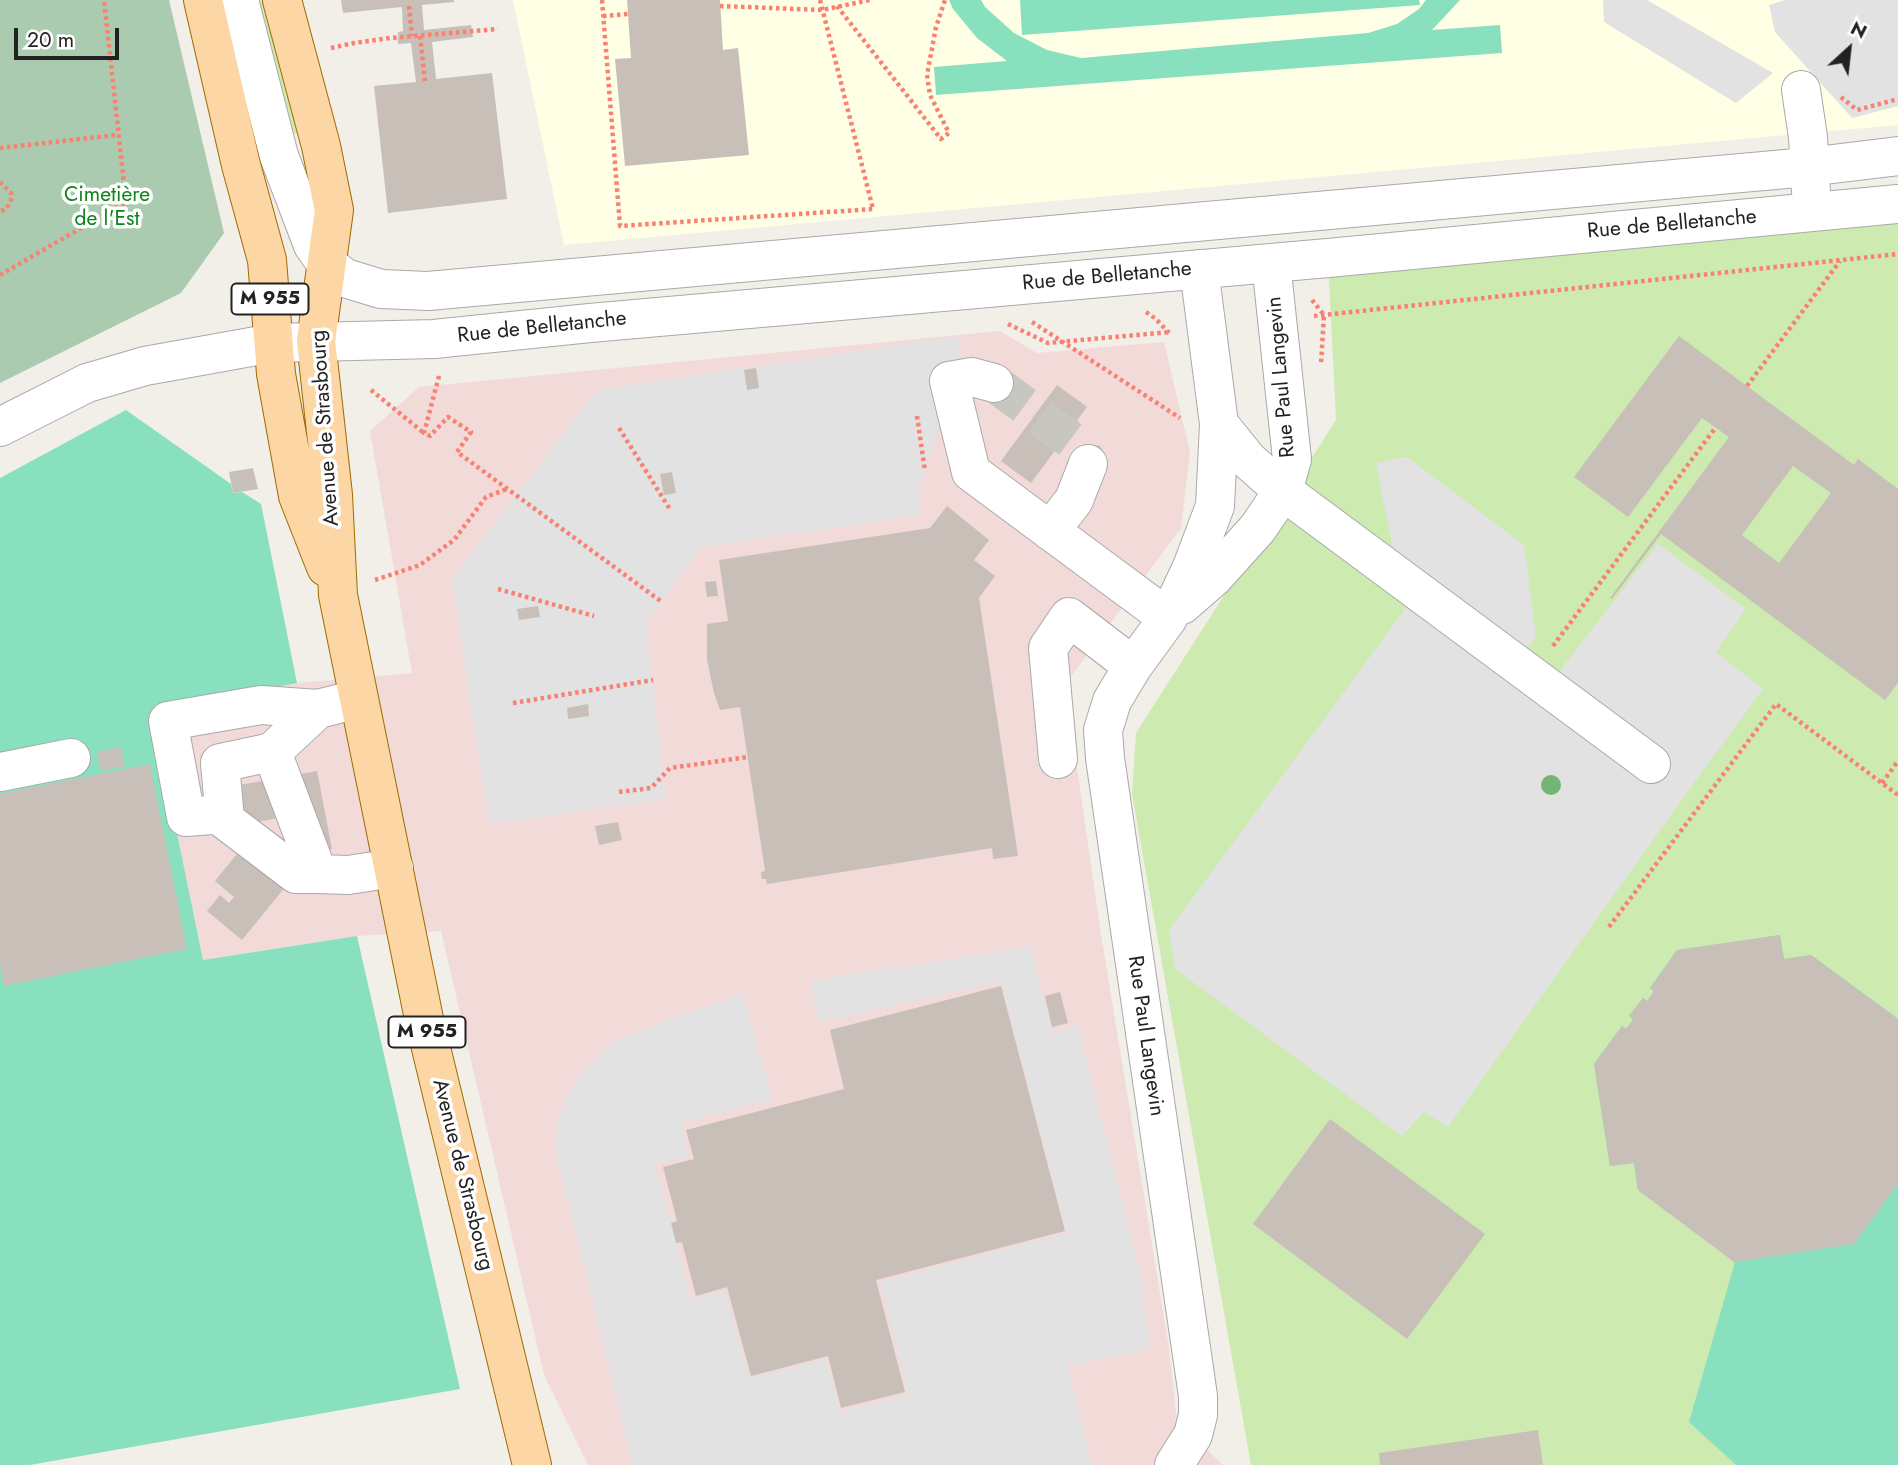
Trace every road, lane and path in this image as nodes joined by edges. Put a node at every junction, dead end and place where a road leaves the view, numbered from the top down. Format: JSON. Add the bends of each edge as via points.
{"nodes":[{"id":1,"x":104,"y":0,"type":"edge"},
{"id":2,"x":203,"y":0,"type":"edge"},
{"id":3,"x":239,"y":0,"type":"edge"},
{"id":4,"x":282,"y":0,"type":"edge"},
{"id":5,"x":602,"y":0,"type":"edge"},
{"id":6,"x":820,"y":0,"type":"edge"},
{"id":7,"x":870,"y":0,"type":"edge"},
{"id":8,"x":945,"y":0,"type":"edge"},
{"id":9,"x":409,"y":6,"type":"dead end"},
{"id":10,"x":720,"y":6,"type":"dead end"},
{"id":11,"x":837,"y":6,"type":"junction"},
{"id":12,"x":822,"y":9,"type":"junction"},
{"id":13,"x":628,"y":14,"type":"dead end"},
{"id":14,"x":603,"y":16,"type":"junction"},
{"id":15,"x":498,"y":29,"type":"dead end"},
{"id":16,"x":412,"y":36,"type":"junction"},
{"id":17,"x":420,"y":36,"type":"junction"},
{"id":18,"x":297,"y":58,"type":"junction"},
{"id":19,"x":425,"y":81,"type":"dead end"},
{"id":20,"x":1816,"y":90,"type":"joint"},
{"id":21,"x":1898,"y":99,"type":"edge"},
{"id":22,"x":117,"y":135,"type":"junction"},
{"id":23,"x":0,"y":148,"type":"edge"},
{"id":24,"x":1898,"y":156,"type":"edge"},
{"id":25,"x":1808,"y":167,"type":"junction"},
{"id":26,"x":0,"y":182,"type":"edge"},
{"id":27,"x":1898,"y":204,"type":"edge"},
{"id":28,"x":873,"y":209,"type":"junction"},
{"id":29,"x":0,"y":212,"type":"edge"},
{"id":30,"x":1812,"y":212,"type":"junction"},
{"id":31,"x":878,"y":251,"type":"junction"},
{"id":32,"x":1898,"y":254,"type":"edge"},
{"id":33,"x":326,"y":261,"type":"junction"},
{"id":34,"x":1841,"y":261,"type":"junction"},
{"id":35,"x":1271,"y":263,"type":"junction"},
{"id":36,"x":1199,"y":269,"type":"junction"},
{"id":37,"x":0,"y":275,"type":"edge"},
{"id":38,"x":1164,"y":318,"type":"dead end"},
{"id":39,"x":1028,"y":319,"type":"dead end"},
{"id":40,"x":1156,"y":319,"type":"dead end"},
{"id":41,"x":1277,"y":320,"type":"junction"},
{"id":42,"x":1003,"y":322,"type":"dead end"},
{"id":43,"x":1169,"y":332,"type":"junction"},
{"id":44,"x":1192,"y":335,"type":"junction"},
{"id":45,"x":316,"y":341,"type":"junction"},
{"id":46,"x":1062,"y":342,"type":"junction"},
{"id":47,"x":273,"y":343,"type":"junction"},
{"id":48,"x":440,"y":372,"type":"dead end"},
{"id":49,"x":994,"y":383,"type":"tunnel mouth"},
{"id":50,"x":1747,"y":386,"type":"dead end"},
{"id":51,"x":371,"y":390,"type":"dead end"},
{"id":52,"x":1205,"y":424,"type":"junction"},
{"id":53,"x":0,"y":427,"type":"edge"},
{"id":54,"x":1716,"y":427,"type":"dead end"},
{"id":55,"x":619,"y":428,"type":"dead end"},
{"id":56,"x":424,"y":433,"type":"junction"},
{"id":57,"x":1088,"y":464,"type":"dead end"},
{"id":58,"x":508,"y":489,"type":"junction"},
{"id":59,"x":1283,"y":491,"type":"junction"},
{"id":60,"x":671,"y":511,"type":"dead end"},
{"id":61,"x":1050,"y":531,"type":"junction"},
{"id":62,"x":375,"y":580,"type":"dead end"},
{"id":63,"x":498,"y":589,"type":"dead end"},
{"id":64,"x":338,"y":595,"type":"junction"},
{"id":65,"x":662,"y":602,"type":"dead end"},
{"id":66,"x":594,"y":616,"type":"dead end"},
{"id":67,"x":1168,"y":618,"type":"junction"},
{"id":68,"x":1133,"y":666,"type":"junction"},
{"id":69,"x":1531,"y":675,"type":"junction"},
{"id":70,"x":653,"y":680,"type":"dead end"},
{"id":71,"x":358,"y":699,"type":"junction"},
{"id":72,"x":513,"y":703,"type":"dead end"},
{"id":73,"x":318,"y":709,"type":"junction"},
{"id":74,"x":272,"y":752,"type":"junction"},
{"id":75,"x":748,"y":757,"type":"dead end"},
{"id":76,"x":71,"y":758,"type":"dead end"},
{"id":77,"x":1058,"y":759,"type":"dead end"},
{"id":78,"x":1898,"y":761,"type":"edge"},
{"id":79,"x":1651,"y":764,"type":"dead end"},
{"id":80,"x":0,"y":772,"type":"edge"},
{"id":81,"x":1882,"y":783,"type":"junction"},
{"id":82,"x":619,"y":792,"type":"dead end"},
{"id":83,"x":1898,"y":795,"type":"edge"},
{"id":84,"x":224,"y":814,"type":"junction"},
{"id":85,"x":394,"y":868,"type":"junction"},
{"id":86,"x":318,"y":874,"type":"junction"},
{"id":87,"x":1609,"y":926,"type":"dead end"},
{"id":88,"x":532,"y":1465,"type":"edge"},
{"id":89,"x":1174,"y":1465,"type":"edge"}],
"edges":[{"from":1,"to":22,"type":"path"},
{"from":2,"to":47,"type":"main road","name":"Avenue de Strasbourg","number":"M 955","via":[[267,260]]},
{"from":3,"to":33,"type":"street","number":"M 955","via":[[279,156],[313,245]]},
{"from":4,"to":18,"type":"main road","name":"Avenue de Strasbourg","number":"M 955"},
{"from":5,"to":14,"type":"path"},
{"from":6,"to":12,"type":"path"},
{"from":7,"to":11,"type":"path"},
{"from":8,"to":11,"type":"path","via":[[928,75],[930,95],[949,133],[941,139]]},
{"from":9,"to":16,"type":"path"},
{"from":10,"to":12,"type":"path"},
{"from":11,"to":12,"type":"path"},
{"from":12,"to":28,"type":"path"},
{"from":13,"to":14,"type":"path"},
{"from":14,"to":28,"type":"path","via":[[620,226]]},
{"from":15,"to":17,"type":"path"},
{"from":16,"to":17,"type":"path"},
{"from":16,"to":18,"type":"path","via":[[354,43]]},
{"from":17,"to":19,"type":"path"},
{"from":18,"to":33,"type":"main road","name":"Avenue de Strasbourg","number":"M 955","via":[[334,209]]},
{"from":20,"to":21,"type":"path","via":[[1857,110]]},
{"from":20,"to":25,"type":"street"},
{"from":22,"to":23,"type":"path"},
{"from":22,"to":37,"type":"path","via":[[126,202]]},
{"from":24,"to":25,"type":"street"},
{"from":25,"to":30,"type":"street"},
{"from":25,"to":31,"type":"street"},
{"from":26,"to":29,"type":"path","via":[[12,198]]},
{"from":27,"to":30,"type":"street","name":"Rue de Belletanche"},
{"from":28,"to":31,"type":"path"},
{"from":30,"to":35,"type":"street","name":"Rue de Belletanche"},
{"from":31,"to":33,"type":"street","via":[[428,291],[381,289],[345,278]]},
{"from":32,"to":34,"type":"path"},
{"from":33,"to":45,"type":"main road","name":"Avenue de Strasbourg","number":"M 955"},
{"from":34,"to":41,"type":"path"},
{"from":34,"to":50,"type":"path"},
{"from":35,"to":36,"type":"street","name":"Rue de Belletanche"},
{"from":35,"to":41,"type":"street","name":"Rue Paul Langevin"},
{"from":36,"to":44,"type":"street","name":"Rue Paul Langevin"},
{"from":36,"to":45,"type":"street","name":"Rue de Belletanche","via":[[435,339]]},
{"from":38,"to":40,"type":"path"},
{"from":39,"to":46,"type":"path"},
{"from":41,"to":59,"type":"street","name":"Rue Paul Langevin","via":[[1292,459]]},
{"from":42,"to":46,"type":"path","via":[[1048,343]]},
{"from":43,"to":44,"type":"path"},
{"from":43,"to":44,"type":"path"},
{"from":43,"to":46,"type":"path"},
{"from":44,"to":52,"type":"street","name":"Rue Paul Langevin"},
{"from":45,"to":47,"type":"street","name":"Rue de Belletanche"},
{"from":45,"to":64,"type":"main road","name":"Avenue de Strasbourg","number":"M 955","via":[[333,495]]},
{"from":46,"to":52,"type":"path"},
{"from":47,"to":53,"type":"street","name":"Rue de Belletanche","via":[[145,366],[87,383]]},
{"from":47,"to":64,"type":"main road","name":"Avenue de Strasbourg","number":"M 955","via":[[298,496]]},
{"from":48,"to":56,"type":"path"},
{"from":49,"to":61,"type":"street","via":[[972,377],[949,381],[971,472]]},
{"from":51,"to":56,"type":"path"},
{"from":52,"to":59,"type":"street","name":"Rue Paul Langevin"},
{"from":52,"to":67,"type":"street","name":"Rue Paul Langevin","via":[[1215,506]]},
{"from":54,"to":69,"type":"path"},
{"from":55,"to":60,"type":"path"},
{"from":56,"to":58,"type":"path","via":[[430,436],[448,417],[471,432],[457,452]]},
{"from":57,"to":61,"type":"street","via":[[1074,500]]},
{"from":58,"to":62,"type":"path","via":[[485,497],[454,540],[421,565]]},
{"from":58,"to":65,"type":"path"},
{"from":59,"to":67,"type":"street","name":"Rue Paul Langevin","via":[[1213,578]]},
{"from":59,"to":69,"type":"street"},
{"from":61,"to":67,"type":"street"},
{"from":63,"to":66,"type":"path"},
{"from":64,"to":71,"type":"main road","name":"Avenue de Strasbourg","number":"M 955"},
{"from":67,"to":68,"type":"street","name":"Rue Paul Langevin"},
{"from":68,"to":77,"type":"street","via":[[1069,617],[1048,648]]},
{"from":68,"to":89,"type":"street","name":"Rue Paul Langevin","via":[[1112,701],[1103,730],[1198,1396],[1193,1435]]},
{"from":69,"to":79,"type":"street"},
{"from":70,"to":72,"type":"path"},
{"from":71,"to":73,"type":"street"},
{"from":71,"to":85,"type":"main road","name":"Avenue de Strasbourg","number":"M 955"},
{"from":73,"to":74,"type":"street"},
{"from":73,"to":84,"type":"street","via":[[261,705],[168,722],[186,817]]},
{"from":74,"to":84,"type":"street","via":[[220,763]]},
{"from":74,"to":86,"type":"street"},
{"from":75,"to":82,"type":"path","via":[[670,768],[651,788]]},
{"from":76,"to":80,"type":"street"},
{"from":78,"to":81,"type":"path"},
{"from":81,"to":83,"type":"path"},
{"from":81,"to":87,"type":"path","via":[[1776,704]]},
{"from":84,"to":86,"type":"street","via":[[225,820],[296,874]]},
{"from":85,"to":86,"type":"street"},
{"from":85,"to":88,"type":"main road","name":"Avenue de Strasbourg","number":"M 955","via":[[424,1019]]}]}
